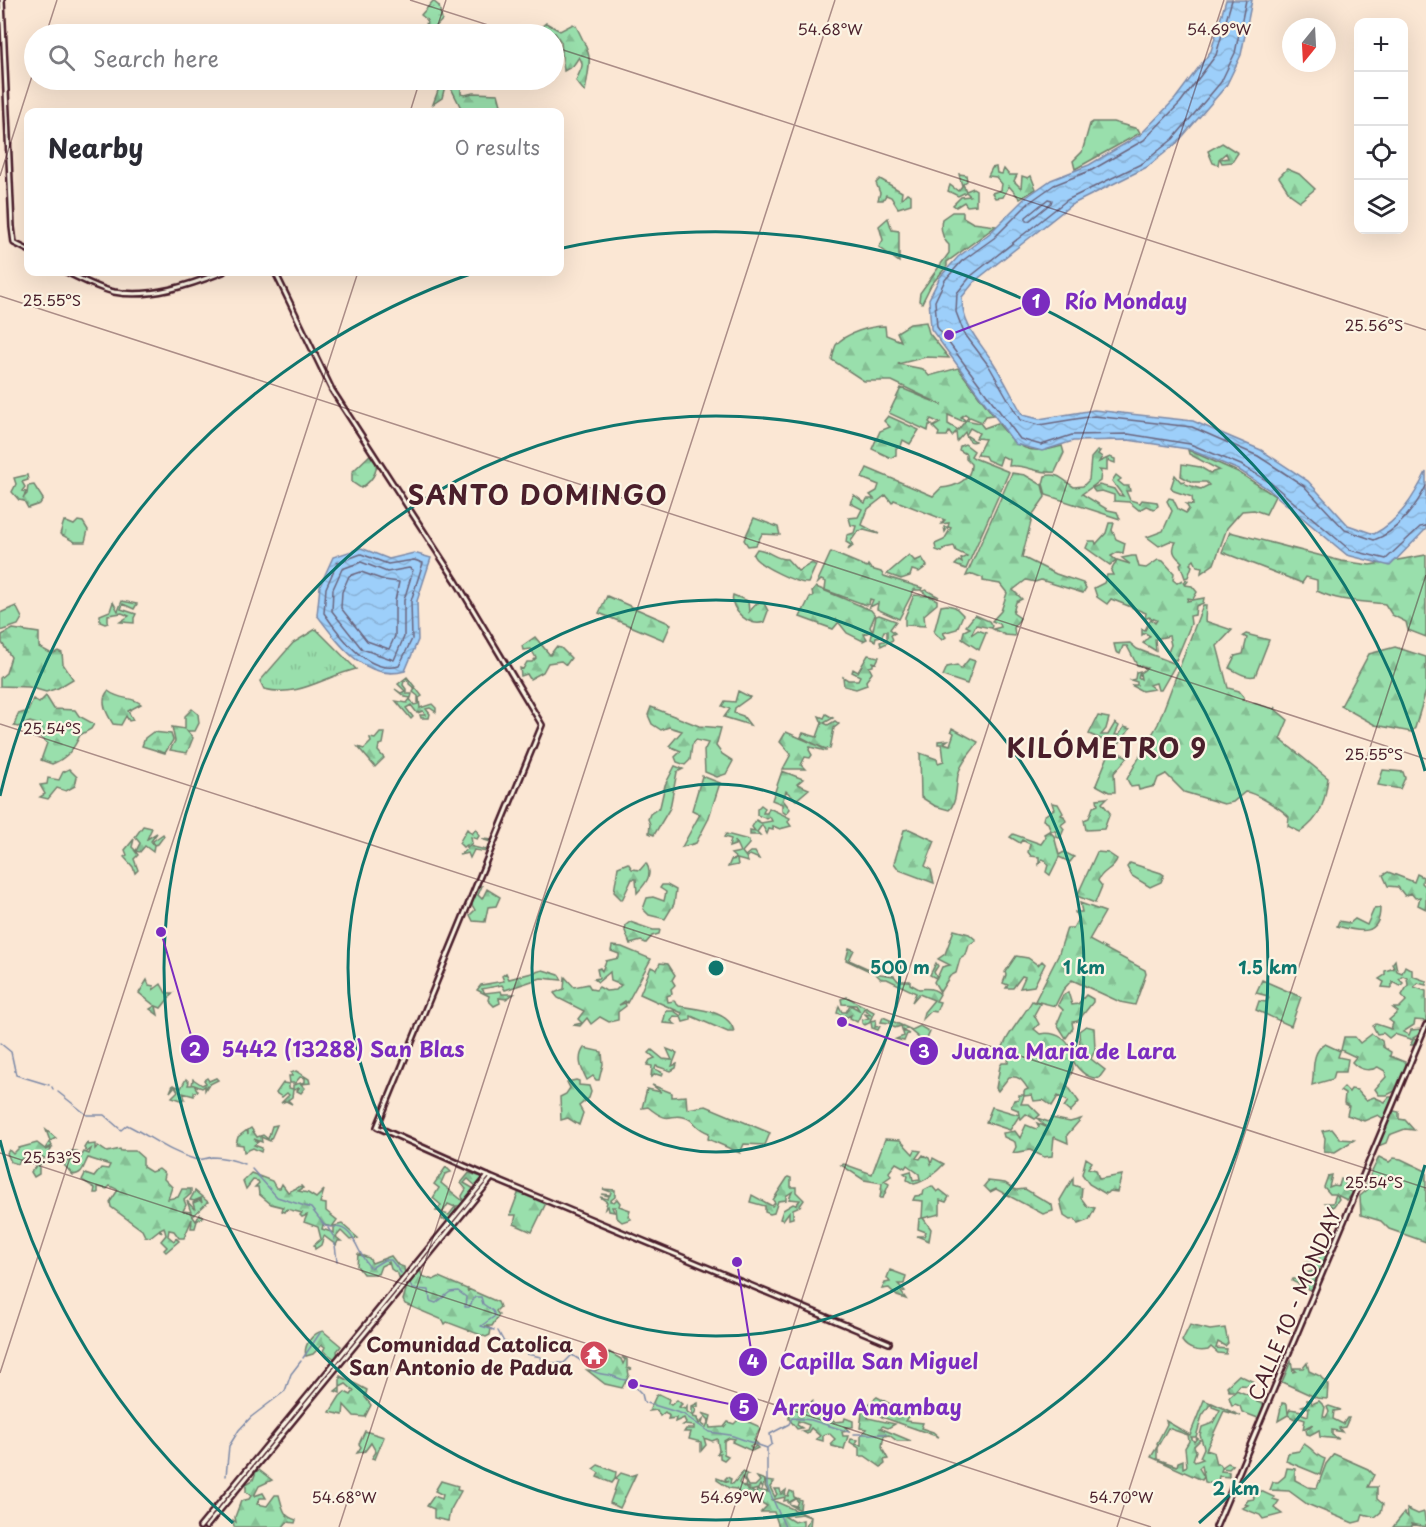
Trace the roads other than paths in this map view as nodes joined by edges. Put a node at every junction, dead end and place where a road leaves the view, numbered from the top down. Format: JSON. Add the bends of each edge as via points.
{"nodes":[{"id":1,"x":2,"y":0,"type":"edge"},
{"id":2,"x":24,"y":248,"type":"edge"},
{"id":3,"x":75,"y":276,"type":"edge"},
{"id":4,"x":211,"y":276,"type":"edge"},
{"id":5,"x":277,"y":276,"type":"edge"},
{"id":6,"x":1426,"y":1025,"type":"edge"},
{"id":7,"x":490,"y":1177,"type":"junction"},
{"id":8,"x":889,"y":1343,"type":"dead end"},
{"id":9,"x":338,"y":1362,"type":"junction"},
{"id":10,"x":200,"y":1527,"type":"edge"},
{"id":11,"x":206,"y":1527,"type":"edge"},
{"id":12,"x":1216,"y":1527,"type":"edge"}],
"edges":[{"from":1,"to":2,"type":"street","via":[[12,227],[14,243]]},
{"from":3,"to":4,"type":"street","via":[[101,288],[132,293],[179,287]]},
{"from":5,"to":7,"type":"street","via":[[332,390],[452,573],[542,725],[377,1125],[380,1131]]},
{"from":6,"to":12,"type":"street","name":"CALLE 10 - MONDAY"},
{"from":7,"to":8,"type":"street"},
{"from":7,"to":9,"type":"street"},
{"from":9,"to":10,"type":"street"},
{"from":9,"to":11,"type":"street"}]}
